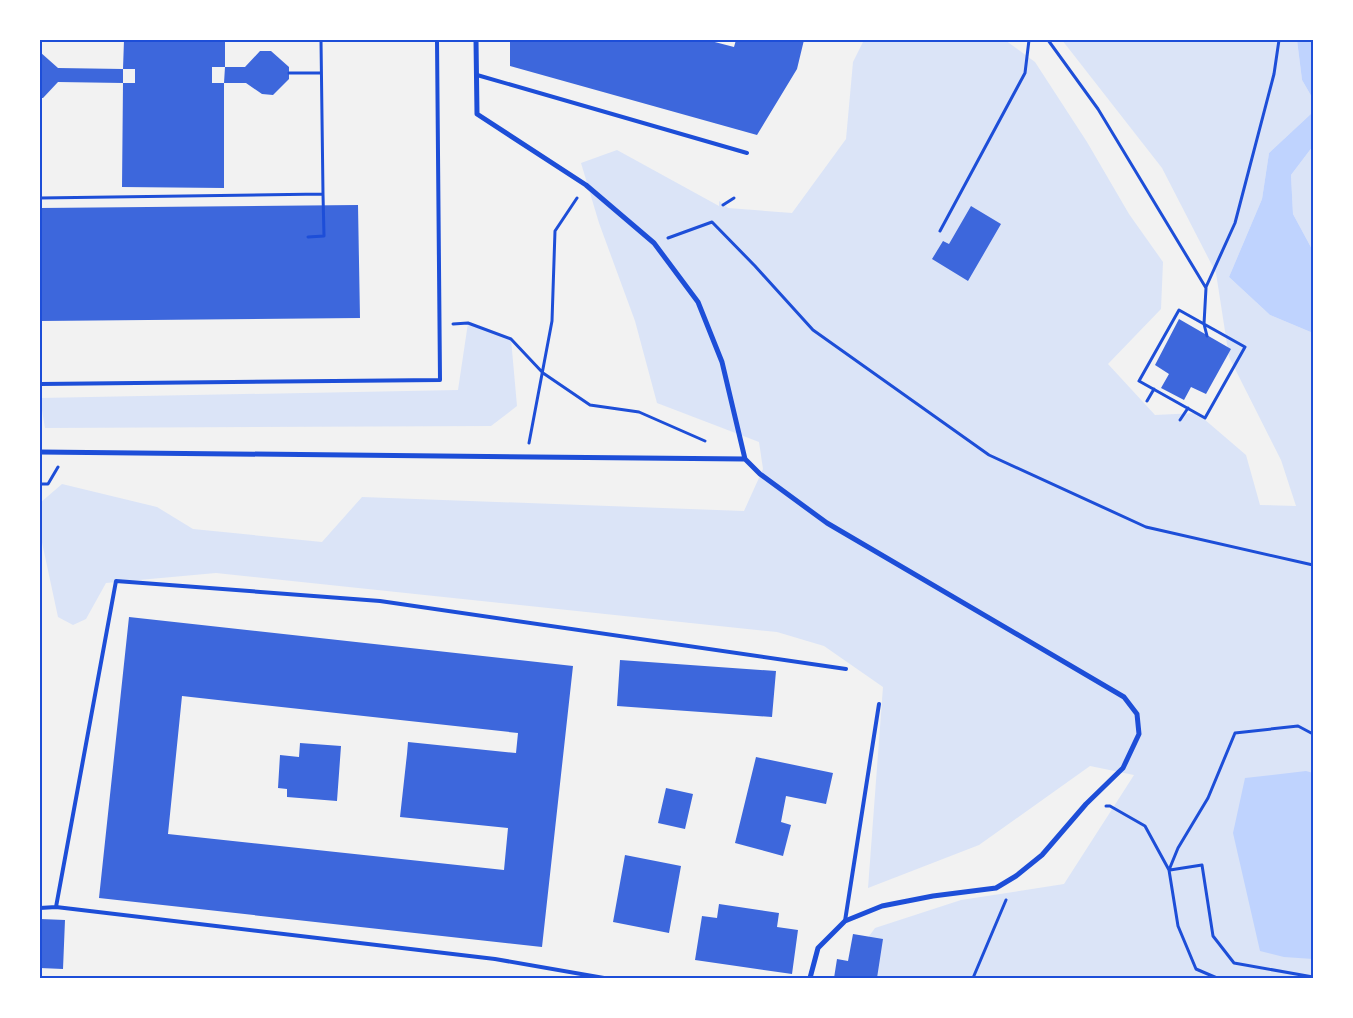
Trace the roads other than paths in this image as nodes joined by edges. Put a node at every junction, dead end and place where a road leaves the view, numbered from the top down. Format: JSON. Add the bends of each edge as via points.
{"nodes":[{"id":1,"x":437,"y":40,"type":"edge"},
{"id":2,"x":476,"y":40,"type":"edge"},
{"id":3,"x":477,"y":75,"type":"junction"},
{"id":4,"x":747,"y":153,"type":"dead end"},
{"id":5,"x":40,"y":384,"type":"edge"},
{"id":6,"x":40,"y":452,"type":"edge"},
{"id":7,"x":745,"y":459,"type":"junction"},
{"id":8,"x":846,"y":669,"type":"dead end"},
{"id":9,"x":878,"y":704,"type":"dead end"},
{"id":10,"x":56,"y":907,"type":"junction"},
{"id":11,"x":40,"y":908,"type":"edge"},
{"id":12,"x":845,"y":921,"type":"junction"},
{"id":13,"x":604,"y":978,"type":"edge"},
{"id":14,"x":810,"y":978,"type":"edge"}],
"edges":[{"from":1,"to":5,"type":"lane","via":[[440,380]]},
{"from":2,"to":3,"type":"street"},
{"from":3,"to":4,"type":"lane"},
{"from":3,"to":7,"type":"street","via":[[477,114],[586,185],[654,243],[698,302],[722,362]]},
{"from":6,"to":7,"type":"street"},
{"from":7,"to":12,"type":"street","via":[[760,474],[827,523],[1124,697],[1137,714],[1139,734],[1123,768],[1086,804],[1042,855],[1016,876],[996,888],[882,906]]},
{"from":8,"to":10,"type":"lane","via":[[380,601],[116,581]]},
{"from":9,"to":12,"type":"lane"},
{"from":10,"to":11,"type":"lane"},
{"from":10,"to":13,"type":"lane","via":[[495,959]]},
{"from":12,"to":14,"type":"street","via":[[818,948]]}]}
